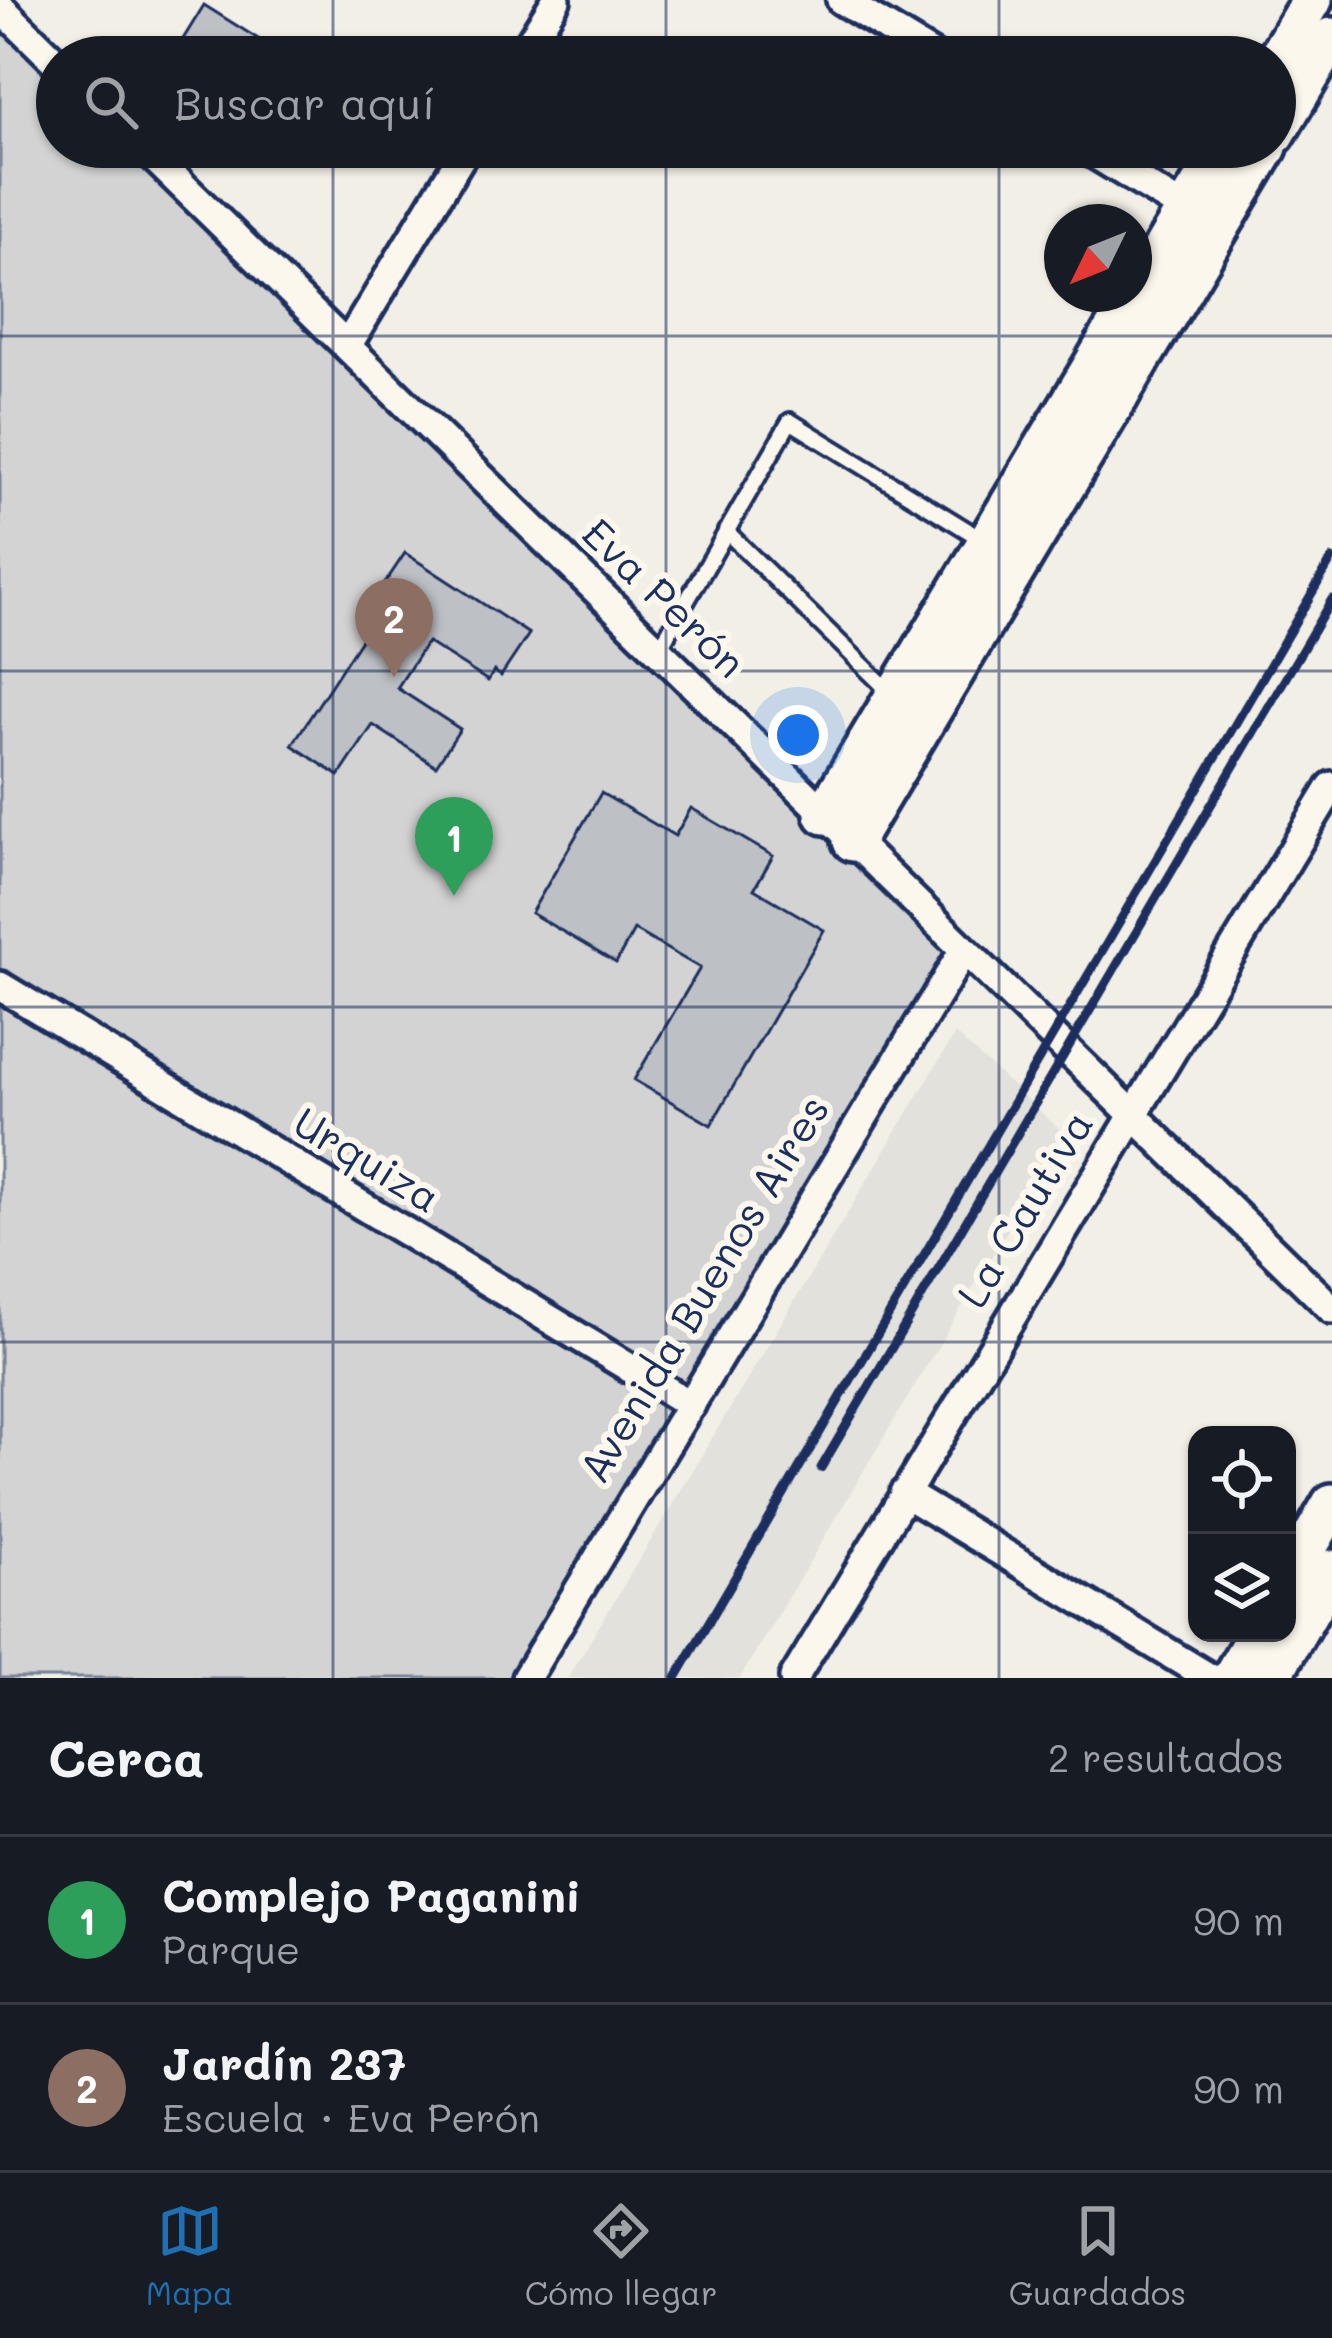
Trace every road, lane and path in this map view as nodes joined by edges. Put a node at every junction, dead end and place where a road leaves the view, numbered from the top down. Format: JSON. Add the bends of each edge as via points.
{"nodes":[{"id":1,"x":556,"y":0,"type":"edge"},
{"id":2,"x":841,"y":0,"type":"edge"},
{"id":3,"x":1312,"y":0,"type":"edge"},
{"id":4,"x":0,"y":7,"type":"edge"},
{"id":5,"x":534,"y":36,"type":"edge"},
{"id":6,"x":900,"y":36,"type":"edge"},
{"id":7,"x":1291,"y":36,"type":"edge"},
{"id":8,"x":1332,"y":38,"type":"edge"},
{"id":9,"x":36,"y":42,"type":"edge"},
{"id":10,"x":1296,"y":99,"type":"edge"},
{"id":11,"x":164,"y":168,"type":"edge"},
{"id":12,"x":454,"y":168,"type":"edge"},
{"id":13,"x":1117,"y":168,"type":"edge"},
{"id":14,"x":1218,"y":168,"type":"edge"},
{"id":15,"x":1248,"y":168,"type":"edge"},
{"id":16,"x":1202,"y":220,"type":"junction"},
{"id":17,"x":346,"y":346,"type":"junction"},
{"id":18,"x":726,"y":531,"type":"junction"},
{"id":19,"x":987,"y":543,"type":"junction"},
{"id":20,"x":658,"y":651,"type":"junction"},
{"id":21,"x":895,"y":697,"type":"junction"},
{"id":22,"x":1332,"y":787,"type":"edge"},
{"id":23,"x":825,"y":814,"type":"junction"},
{"id":24,"x":853,"y":842,"type":"junction"},
{"id":25,"x":964,"y":950,"type":"junction"},
{"id":26,"x":0,"y":986,"type":"edge"},
{"id":27,"x":1131,"y":1112,"type":"junction"},
{"id":28,"x":1332,"y":1310,"type":"edge"},
{"id":29,"x":691,"y":1405,"type":"junction"},
{"id":30,"x":904,"y":1492,"type":"junction"},
{"id":31,"x":1332,"y":1504,"type":"edge"},
{"id":32,"x":1296,"y":1566,"type":"edge"},
{"id":33,"x":1332,"y":1570,"type":"edge"},
{"id":34,"x":1253,"y":1642,"type":"edge"},
{"id":35,"x":526,"y":1678,"type":"edge"},
{"id":36,"x":794,"y":1678,"type":"edge"},
{"id":37,"x":1210,"y":1678,"type":"edge"},
{"id":38,"x":1232,"y":1678,"type":"edge"},
{"id":39,"x":1270,"y":1678,"type":"edge"}],
"edges":[{"from":1,"to":5,"type":"street"},
{"from":2,"to":6,"type":"street"},
{"from":3,"to":7,"type":"main road"},
{"from":4,"to":9,"type":"street"},
{"from":8,"to":10,"type":"main road"},
{"from":11,"to":17,"type":"street","name":"Eva Perón"},
{"from":12,"to":17,"type":"street"},
{"from":13,"to":16,"type":"street"},
{"from":14,"to":16,"type":"main road"},
{"from":15,"to":16,"type":"main road"},
{"from":16,"to":19,"type":"main road"},
{"from":16,"to":24,"type":"main road"},
{"from":17,"to":20,"type":"street","name":"Eva Perón"},
{"from":18,"to":19,"type":"lane","via":[[790,421]]},
{"from":18,"to":20,"type":"lane"},
{"from":18,"to":21,"type":"lane"},
{"from":19,"to":21,"type":"main road"},
{"from":20,"to":23,"type":"street","name":"Eva Perón"},
{"from":21,"to":23,"type":"main road"},
{"from":22,"to":27,"type":"street","name":"La Cautiva"},
{"from":23,"to":24,"type":"street","name":"Eva Perón"},
{"from":24,"to":25,"type":"street","name":"Eva Perón"},
{"from":25,"to":27,"type":"street","name":"Eva Perón"},
{"from":25,"to":29,"type":"street","name":"Avenida Buenos Aires"},
{"from":26,"to":29,"type":"street","name":"Urquiza"},
{"from":27,"to":28,"type":"street","name":"Eva Perón"},
{"from":27,"to":30,"type":"street","name":"La Cautiva"},
{"from":29,"to":35,"type":"street","name":"Avenida Buenos Aires"},
{"from":30,"to":36,"type":"street","name":"La Cautiva"},
{"from":30,"to":37,"type":"street"},
{"from":31,"to":32,"type":"main road"},
{"from":33,"to":39,"type":"main road"},
{"from":34,"to":38,"type":"main road"}]}
